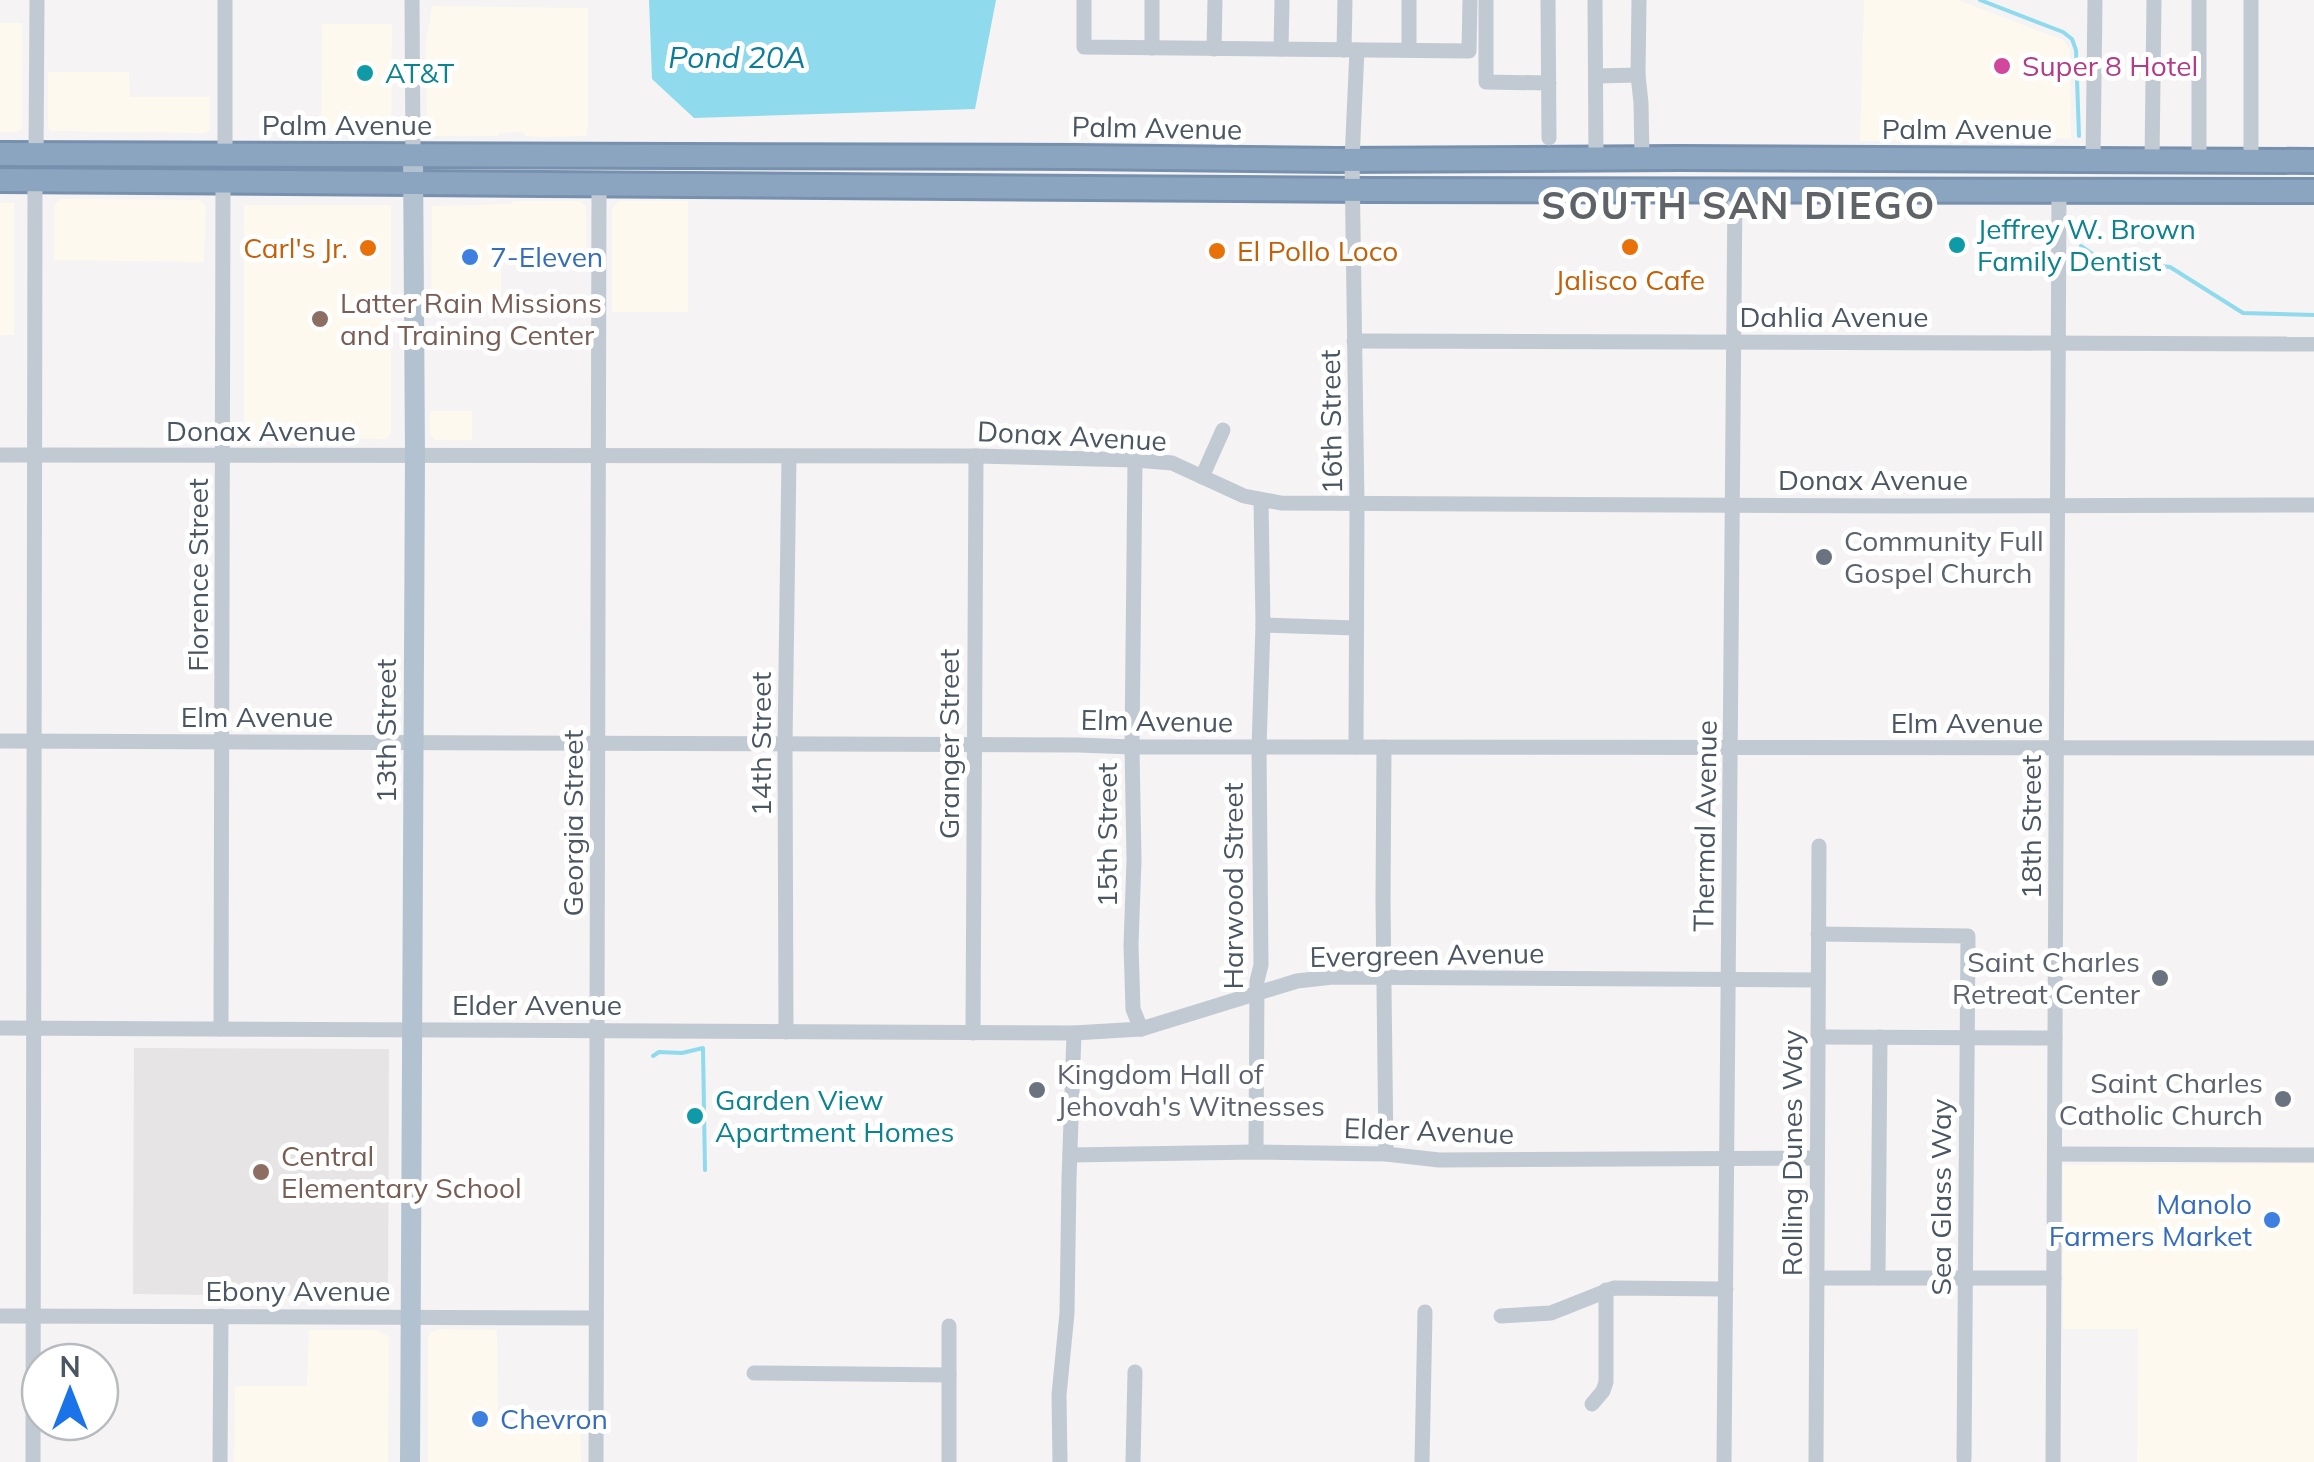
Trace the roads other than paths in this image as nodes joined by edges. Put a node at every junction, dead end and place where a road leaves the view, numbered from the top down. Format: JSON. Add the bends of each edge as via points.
{"nodes":[{"id":1,"x":37,"y":0,"type":"edge"},
{"id":2,"x":225,"y":0,"type":"edge"},
{"id":3,"x":412,"y":0,"type":"edge"},
{"id":4,"x":1084,"y":0,"type":"edge"},
{"id":5,"x":1152,"y":0,"type":"edge"},
{"id":6,"x":1215,"y":0,"type":"edge"},
{"id":7,"x":1282,"y":0,"type":"edge"},
{"id":8,"x":1345,"y":0,"type":"edge"},
{"id":9,"x":1410,"y":0,"type":"edge"},
{"id":10,"x":1470,"y":0,"type":"edge"},
{"id":11,"x":1486,"y":0,"type":"edge"},
{"id":12,"x":1548,"y":0,"type":"edge"},
{"id":13,"x":1595,"y":0,"type":"edge"},
{"id":14,"x":1639,"y":0,"type":"edge"},
{"id":15,"x":2095,"y":0,"type":"edge"},
{"id":16,"x":2154,"y":0,"type":"edge"},
{"id":17,"x":2199,"y":0,"type":"edge"},
{"id":18,"x":2252,"y":0,"type":"edge"},
{"id":19,"x":1152,"y":48,"type":"junction"},
{"id":20,"x":1214,"y":48,"type":"junction"},
{"id":21,"x":1281,"y":49,"type":"junction"},
{"id":22,"x":1350,"y":50,"type":"junction"},
{"id":23,"x":1409,"y":50,"type":"junction"},
{"id":24,"x":1638,"y":74,"type":"junction"},
{"id":25,"x":1597,"y":76,"type":"junction"},
{"id":26,"x":1549,"y":83,"type":"junction"},
{"id":27,"x":1549,"y":138,"type":"dead end"},
{"id":28,"x":0,"y":154,"type":"edge"},
{"id":29,"x":36,"y":154,"type":"junction"},
{"id":30,"x":132,"y":154,"type":"junction"},
{"id":31,"x":224,"y":154,"type":"junction"},
{"id":32,"x":414,"y":155,"type":"junction"},
{"id":33,"x":1642,"y":159,"type":"junction"},
{"id":34,"x":1352,"y":160,"type":"junction"},
{"id":35,"x":1596,"y":160,"type":"junction"},
{"id":36,"x":2094,"y":160,"type":"junction"},
{"id":37,"x":2152,"y":160,"type":"junction"},
{"id":38,"x":2199,"y":160,"type":"junction"},
{"id":39,"x":2251,"y":160,"type":"junction"},
{"id":40,"x":2314,"y":161,"type":"edge"},
{"id":41,"x":0,"y":180,"type":"edge"},
{"id":42,"x":35,"y":180,"type":"junction"},
{"id":43,"x":223,"y":181,"type":"junction"},
{"id":44,"x":413,"y":183,"type":"junction"},
{"id":45,"x":598,"y":185,"type":"junction"},
{"id":46,"x":1353,"y":190,"type":"junction"},
{"id":47,"x":1735,"y":190,"type":"junction"},
{"id":48,"x":2314,"y":191,"type":"edge"},
{"id":49,"x":2060,"y":192,"type":"junction"},
{"id":50,"x":1354,"y":341,"type":"junction"},
{"id":51,"x":1734,"y":342,"type":"junction"},
{"id":52,"x":2059,"y":343,"type":"junction"},
{"id":53,"x":2314,"y":344,"type":"edge"},
{"id":54,"x":1223,"y":430,"type":"dead end"},
{"id":55,"x":0,"y":455,"type":"edge"},
{"id":56,"x":33,"y":455,"type":"junction"},
{"id":57,"x":223,"y":456,"type":"junction"},
{"id":58,"x":415,"y":456,"type":"junction"},
{"id":59,"x":600,"y":456,"type":"junction"},
{"id":60,"x":789,"y":456,"type":"junction"},
{"id":61,"x":976,"y":456,"type":"junction"},
{"id":62,"x":1135,"y":460,"type":"junction"},
{"id":63,"x":1202,"y":476,"type":"junction"},
{"id":64,"x":1261,"y":500,"type":"junction"},
{"id":65,"x":1357,"y":504,"type":"junction"},
{"id":66,"x":1732,"y":504,"type":"junction"},
{"id":67,"x":2058,"y":504,"type":"junction"},
{"id":68,"x":2314,"y":505,"type":"edge"},
{"id":69,"x":1263,"y":625,"type":"junction"},
{"id":70,"x":1356,"y":628,"type":"junction"},
{"id":71,"x":0,"y":741,"type":"edge"},
{"id":72,"x":34,"y":742,"type":"junction"},
{"id":73,"x":222,"y":742,"type":"junction"},
{"id":74,"x":414,"y":743,"type":"junction"},
{"id":75,"x":598,"y":744,"type":"junction"},
{"id":76,"x":785,"y":744,"type":"junction"},
{"id":77,"x":974,"y":745,"type":"junction"},
{"id":78,"x":1132,"y":747,"type":"junction"},
{"id":79,"x":1259,"y":748,"type":"junction"},
{"id":80,"x":1356,"y":748,"type":"junction"},
{"id":81,"x":1384,"y":748,"type":"junction"},
{"id":82,"x":1730,"y":748,"type":"junction"},
{"id":83,"x":2057,"y":748,"type":"junction"},
{"id":84,"x":2314,"y":748,"type":"edge"},
{"id":85,"x":1819,"y":846,"type":"dead end"},
{"id":86,"x":1818,"y":934,"type":"junction"},
{"id":87,"x":1384,"y":977,"type":"junction"},
{"id":88,"x":1728,"y":978,"type":"junction"},
{"id":89,"x":1818,"y":980,"type":"junction"},
{"id":90,"x":1258,"y":993,"type":"junction"},
{"id":91,"x":0,"y":1028,"type":"edge"},
{"id":92,"x":34,"y":1028,"type":"junction"},
{"id":93,"x":222,"y":1029,"type":"junction"},
{"id":94,"x":1141,"y":1029,"type":"junction"},
{"id":95,"x":412,"y":1030,"type":"junction"},
{"id":96,"x":597,"y":1031,"type":"junction"},
{"id":97,"x":786,"y":1032,"type":"junction"},
{"id":98,"x":973,"y":1033,"type":"junction"},
{"id":99,"x":1074,"y":1033,"type":"junction"},
{"id":100,"x":1818,"y":1037,"type":"junction"},
{"id":101,"x":1880,"y":1037,"type":"junction"},
{"id":102,"x":1967,"y":1038,"type":"junction"},
{"id":103,"x":2055,"y":1038,"type":"junction"},
{"id":104,"x":1256,"y":1152,"type":"junction"},
{"id":105,"x":1070,"y":1154,"type":"junction"},
{"id":106,"x":1386,"y":1154,"type":"junction"},
{"id":107,"x":2055,"y":1154,"type":"junction"},
{"id":108,"x":2314,"y":1155,"type":"edge"},
{"id":109,"x":1727,"y":1158,"type":"junction"},
{"id":110,"x":1817,"y":1158,"type":"junction"},
{"id":111,"x":1817,"y":1278,"type":"junction"},
{"id":112,"x":1878,"y":1278,"type":"junction"},
{"id":113,"x":1966,"y":1278,"type":"junction"},
{"id":114,"x":2054,"y":1278,"type":"junction"},
{"id":115,"x":1726,"y":1289,"type":"junction"},
{"id":116,"x":1606,"y":1290,"type":"junction"},
{"id":117,"x":1425,"y":1312,"type":"dead end"},
{"id":118,"x":0,"y":1316,"type":"edge"},
{"id":119,"x":33,"y":1316,"type":"junction"},
{"id":120,"x":221,"y":1316,"type":"junction"},
{"id":121,"x":1502,"y":1316,"type":"dead end"},
{"id":122,"x":410,"y":1317,"type":"junction"},
{"id":123,"x":596,"y":1318,"type":"junction"},
{"id":124,"x":949,"y":1326,"type":"dead end"},
{"id":125,"x":1135,"y":1372,"type":"dead end"},
{"id":126,"x":754,"y":1373,"type":"dead end"},
{"id":127,"x":949,"y":1375,"type":"junction"},
{"id":128,"x":1592,"y":1404,"type":"dead end"},
{"id":129,"x":1964,"y":1459,"type":"dead end"},
{"id":130,"x":1816,"y":1461,"type":"edge"},
{"id":131,"x":32,"y":1462,"type":"edge"},
{"id":132,"x":220,"y":1462,"type":"edge"},
{"id":133,"x":410,"y":1462,"type":"edge"},
{"id":134,"x":596,"y":1462,"type":"edge"},
{"id":135,"x":948,"y":1462,"type":"edge"},
{"id":136,"x":1060,"y":1462,"type":"edge"},
{"id":137,"x":1133,"y":1462,"type":"edge"},
{"id":138,"x":1422,"y":1462,"type":"edge"},
{"id":139,"x":1724,"y":1462,"type":"edge"},
{"id":140,"x":2053,"y":1462,"type":"edge"}],
"edges":[{"from":1,"to":29,"type":"street"},
{"from":2,"to":31,"type":"street"},
{"from":3,"to":32,"type":"street","name":"13th Street"},
{"from":4,"to":19,"type":"street","via":[[1084,47]]},
{"from":5,"to":19,"type":"street"},
{"from":6,"to":20,"type":"street"},
{"from":7,"to":21,"type":"street"},
{"from":8,"to":22,"type":"street","name":"16th Street"},
{"from":9,"to":23,"type":"street"},
{"from":10,"to":23,"type":"street","via":[[1469,51]]},
{"from":11,"to":26,"type":"street","via":[[1486,82]]},
{"from":12,"to":26,"type":"street"},
{"from":13,"to":25,"type":"street"},
{"from":14,"to":24,"type":"street"},
{"from":15,"to":36,"type":"street"},
{"from":16,"to":37,"type":"street"},
{"from":17,"to":38,"type":"street"},
{"from":18,"to":39,"type":"street"},
{"from":19,"to":20,"type":"street"},
{"from":20,"to":21,"type":"street"},
{"from":21,"to":22,"type":"street"},
{"from":22,"to":23,"type":"street"},
{"from":22,"to":34,"type":"street","name":"16th Street","via":[[1357,87]]},
{"from":24,"to":25,"type":"street"},
{"from":24,"to":33,"type":"street"},
{"from":25,"to":35,"type":"street"},
{"from":26,"to":27,"type":"street"},
{"from":28,"to":29,"type":"highway","name":"Palm Avenue"},
{"from":29,"to":30,"type":"highway","name":"Palm Avenue"},
{"from":30,"to":31,"type":"highway","name":"Palm Avenue"},
{"from":30,"to":42,"type":"highway","via":[[117,162],[44,170]]},
{"from":31,"to":32,"type":"highway","name":"Palm Avenue"},
{"from":32,"to":34,"type":"highway","name":"Palm Avenue"},
{"from":32,"to":44,"type":"main road","name":"13th Street"},
{"from":33,"to":35,"type":"highway","name":"Palm Avenue"},
{"from":33,"to":36,"type":"highway","name":"Palm Avenue"},
{"from":34,"to":35,"type":"highway","name":"Palm Avenue"},
{"from":34,"to":46,"type":"street","name":"16th Street"},
{"from":36,"to":37,"type":"highway","name":"Palm Avenue"},
{"from":37,"to":38,"type":"highway","name":"Palm Avenue"},
{"from":38,"to":39,"type":"highway","name":"Palm Avenue"},
{"from":39,"to":40,"type":"highway","name":"Palm Avenue"},
{"from":41,"to":42,"type":"highway","name":"Palm Avenue"},
{"from":42,"to":43,"type":"highway","name":"Palm Avenue"},
{"from":42,"to":56,"type":"street"},
{"from":43,"to":44,"type":"highway","name":"Palm Avenue"},
{"from":43,"to":57,"type":"street","name":"Florence Street"},
{"from":44,"to":45,"type":"highway","name":"Palm Avenue"},
{"from":44,"to":58,"type":"main road","name":"13th Street"},
{"from":45,"to":46,"type":"highway","name":"Palm Avenue"},
{"from":45,"to":59,"type":"street","name":"Georgia Street"},
{"from":46,"to":47,"type":"highway","name":"Palm Avenue"},
{"from":46,"to":50,"type":"street","name":"16th Street"},
{"from":47,"to":49,"type":"highway","name":"Palm Avenue"},
{"from":47,"to":51,"type":"street","name":"Thermal Avenue"},
{"from":48,"to":49,"type":"highway","name":"Palm Avenue"},
{"from":49,"to":52,"type":"street","name":"18th Street"},
{"from":50,"to":51,"type":"street","name":"Dahlia Avenue"},
{"from":50,"to":65,"type":"street","name":"16th Street"},
{"from":51,"to":52,"type":"street","name":"Dahlia Avenue"},
{"from":51,"to":66,"type":"street","name":"Thermal Avenue"},
{"from":52,"to":53,"type":"street","name":"Dahlia Avenue"},
{"from":52,"to":67,"type":"street","name":"18th Street"},
{"from":54,"to":63,"type":"street"},
{"from":55,"to":56,"type":"street","name":"Donax Avenue"},
{"from":56,"to":57,"type":"street","name":"Donax Avenue"},
{"from":56,"to":72,"type":"street"},
{"from":57,"to":58,"type":"street","name":"Donax Avenue"},
{"from":57,"to":73,"type":"street","name":"Florence Street"},
{"from":58,"to":59,"type":"street","name":"Donax Avenue"},
{"from":58,"to":74,"type":"main road","name":"13th Street"},
{"from":59,"to":60,"type":"street","name":"Donax Avenue"},
{"from":59,"to":75,"type":"street","name":"Georgia Street"},
{"from":60,"to":61,"type":"street","name":"Donax Avenue"},
{"from":60,"to":76,"type":"street","name":"14th Street"},
{"from":61,"to":62,"type":"street","name":"Donax Avenue"},
{"from":61,"to":77,"type":"street","name":"Granger Street"},
{"from":62,"to":63,"type":"street","name":"Donax Avenue","via":[[1172,463]]},
{"from":62,"to":78,"type":"street","name":"15th Street"},
{"from":63,"to":64,"type":"street","name":"Donax Avenue"},
{"from":64,"to":65,"type":"street","name":"Donax Avenue"},
{"from":64,"to":69,"type":"street","name":"Harwood Street"},
{"from":65,"to":66,"type":"street","name":"Donax Avenue"},
{"from":65,"to":70,"type":"street","name":"16th Street"},
{"from":66,"to":67,"type":"street","name":"Donax Avenue"},
{"from":66,"to":82,"type":"street","name":"Thermal Avenue"},
{"from":67,"to":68,"type":"street","name":"Donax Avenue"},
{"from":67,"to":83,"type":"street","name":"18th Street"},
{"from":69,"to":70,"type":"street"},
{"from":69,"to":79,"type":"street","name":"Harwood Street"},
{"from":70,"to":80,"type":"street","name":"16th Street"},
{"from":71,"to":72,"type":"street","name":"Elm Avenue"},
{"from":72,"to":73,"type":"street","name":"Elm Avenue"},
{"from":72,"to":92,"type":"street"},
{"from":73,"to":74,"type":"street","name":"Elm Avenue"},
{"from":73,"to":93,"type":"street","name":"Florence Street"},
{"from":74,"to":75,"type":"street","name":"Elm Avenue"},
{"from":74,"to":95,"type":"main road","name":"13th Street"},
{"from":75,"to":76,"type":"street","name":"Elm Avenue"},
{"from":75,"to":96,"type":"street","name":"Georgia Street"},
{"from":76,"to":77,"type":"street","name":"Elm Avenue"},
{"from":76,"to":97,"type":"street","name":"14th Street"},
{"from":77,"to":78,"type":"street","name":"Elm Avenue"},
{"from":77,"to":98,"type":"street","name":"Granger Street"},
{"from":78,"to":79,"type":"street","name":"Elm Avenue"},
{"from":78,"to":94,"type":"street","name":"15th Street","via":[[1131,945]]},
{"from":79,"to":80,"type":"street","name":"Elm Avenue"},
{"from":79,"to":90,"type":"street","name":"Harwood Street"},
{"from":80,"to":81,"type":"street","name":"Elm Avenue"},
{"from":81,"to":82,"type":"street","name":"Elm Avenue"},
{"from":81,"to":87,"type":"street"},
{"from":82,"to":83,"type":"street","name":"Elm Avenue"},
{"from":82,"to":88,"type":"street","name":"Thermal Avenue"},
{"from":83,"to":84,"type":"street","name":"Elm Avenue"},
{"from":83,"to":103,"type":"street","name":"18th Street"},
{"from":85,"to":86,"type":"street","name":"Rolling Dunes Way"},
{"from":86,"to":89,"type":"street","name":"Rolling Dunes Way"},
{"from":86,"to":102,"type":"street","name":"Sea Glass Way","via":[[1968,936]]},
{"from":87,"to":88,"type":"street","name":"Evergreen Avenue"},
{"from":87,"to":90,"type":"street","name":"Evergreen Avenue","via":[[1297,981]]},
{"from":87,"to":106,"type":"street"},
{"from":88,"to":89,"type":"street","name":"Evergreen Avenue"},
{"from":88,"to":109,"type":"street","name":"Thermal Avenue"},
{"from":89,"to":100,"type":"street","name":"Rolling Dunes Way"},
{"from":90,"to":94,"type":"street","name":"Evergreen Avenue"},
{"from":90,"to":104,"type":"street","name":"Harwood Street"},
{"from":91,"to":92,"type":"street","name":"Elder Avenue"},
{"from":92,"to":93,"type":"street","name":"Elder Avenue"},
{"from":92,"to":119,"type":"street"},
{"from":93,"to":95,"type":"street","name":"Elder Avenue"},
{"from":94,"to":99,"type":"street","name":"Evergreen Avenue"},
{"from":95,"to":96,"type":"street","name":"Elder Avenue"},
{"from":95,"to":122,"type":"main road","name":"13th Street"},
{"from":96,"to":97,"type":"street","name":"Elder Avenue"},
{"from":96,"to":123,"type":"street","name":"Georgia Street"},
{"from":97,"to":98,"type":"street","name":"Elder Avenue"},
{"from":98,"to":99,"type":"street","name":"Elder Avenue"},
{"from":99,"to":105,"type":"street"},
{"from":100,"to":101,"type":"street"},
{"from":100,"to":110,"type":"street","name":"Rolling Dunes Way"},
{"from":101,"to":102,"type":"street"},
{"from":101,"to":112,"type":"street"},
{"from":102,"to":103,"type":"street"},
{"from":102,"to":113,"type":"street","name":"Sea Glass Way"},
{"from":103,"to":107,"type":"street","name":"18th Street"},
{"from":104,"to":105,"type":"street","name":"Elder Avenue"},
{"from":104,"to":106,"type":"street","name":"Elder Avenue"},
{"from":105,"to":136,"type":"street"},
{"from":106,"to":109,"type":"street","name":"Elder Avenue","via":[[1438,1160]]},
{"from":107,"to":108,"type":"street"},
{"from":107,"to":114,"type":"street","name":"18th Street"},
{"from":109,"to":110,"type":"street","name":"Elder Avenue"},
{"from":109,"to":115,"type":"street","name":"Thermal Avenue"},
{"from":110,"to":111,"type":"street","name":"Rolling Dunes Way"},
{"from":111,"to":112,"type":"street"},
{"from":111,"to":130,"type":"street","name":"Rolling Dunes Way"},
{"from":112,"to":113,"type":"street"},
{"from":113,"to":114,"type":"street"},
{"from":113,"to":129,"type":"street","name":"Sea Glass Way"},
{"from":114,"to":140,"type":"street","name":"18th Street"},
{"from":115,"to":116,"type":"street"},
{"from":115,"to":139,"type":"street","name":"Thermal Avenue"},
{"from":116,"to":121,"type":"street","via":[[1551,1313]]},
{"from":116,"to":128,"type":"street","via":[[1606,1382]]},
{"from":117,"to":138,"type":"street"},
{"from":118,"to":119,"type":"street","name":"Ebony Avenue"},
{"from":119,"to":120,"type":"street","name":"Ebony Avenue"},
{"from":119,"to":131,"type":"street"},
{"from":120,"to":122,"type":"street","name":"Ebony Avenue"},
{"from":120,"to":132,"type":"street"},
{"from":122,"to":123,"type":"street","name":"Ebony Avenue"},
{"from":122,"to":133,"type":"main road","name":"13th Street"},
{"from":123,"to":134,"type":"street","name":"Georgia Street"},
{"from":124,"to":127,"type":"street"},
{"from":125,"to":137,"type":"street"},
{"from":126,"to":127,"type":"street"},
{"from":127,"to":135,"type":"street"}]}
